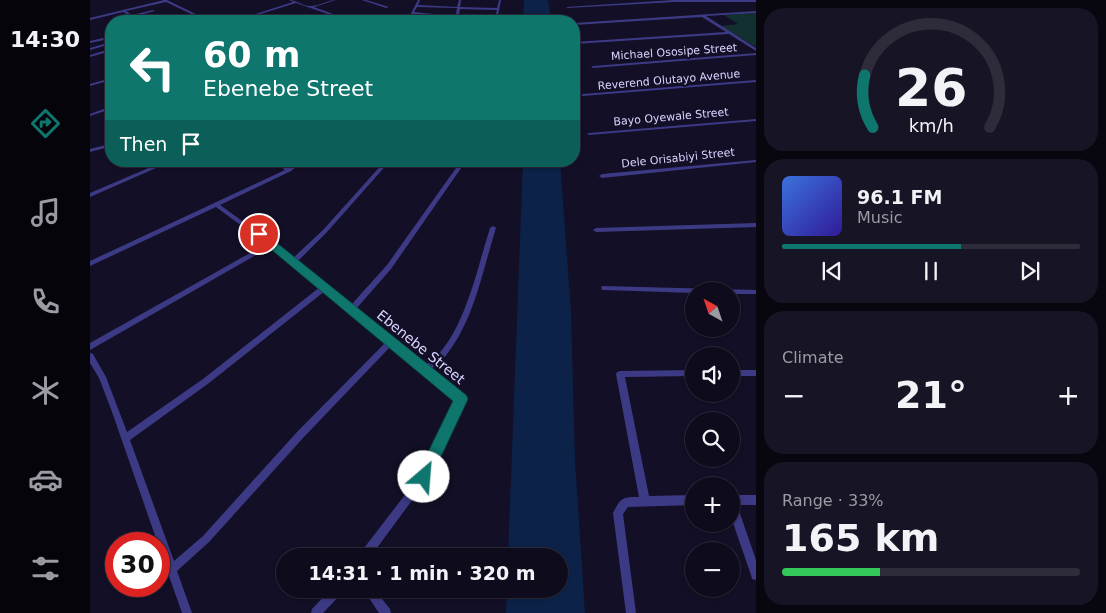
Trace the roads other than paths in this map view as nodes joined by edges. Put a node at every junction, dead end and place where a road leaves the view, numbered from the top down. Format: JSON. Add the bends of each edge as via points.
{"nodes":[{"id":1,"x":290,"y":0,"type":"edge"},
{"id":2,"x":336,"y":0,"type":"edge"},
{"id":3,"x":363,"y":0,"type":"edge"},
{"id":4,"x":419,"y":0,"type":"edge"},
{"id":5,"x":460,"y":0,"type":"edge"},
{"id":6,"x":500,"y":0,"type":"edge"},
{"id":7,"x":162,"y":1,"type":"edge"},
{"id":8,"x":756,"y":1,"type":"edge"},
{"id":9,"x":297,"y":2,"type":"junction"},
{"id":10,"x":416,"y":6,"type":"junction"},
{"id":11,"x":311,"y":7,"type":"junction"},
{"id":12,"x":387,"y":7,"type":"dead end"},
{"id":13,"x":568,"y":7,"type":"dead end"},
{"id":14,"x":460,"y":8,"type":"junction"},
{"id":15,"x":497,"y":9,"type":"junction"},
{"id":16,"x":123,"y":11,"type":"junction"},
{"id":17,"x":152,"y":11,"type":"dead end"},
{"id":18,"x":756,"y":12,"type":"edge"},
{"id":19,"x":413,"y":13,"type":"joint"},
{"id":20,"x":105,"y":15,"type":"edge"},
{"id":21,"x":106,"y":15,"type":"edge"},
{"id":22,"x":130,"y":15,"type":"edge"},
{"id":23,"x":136,"y":15,"type":"edge"},
{"id":24,"x":186,"y":15,"type":"edge"},
{"id":25,"x":194,"y":15,"type":"edge"},
{"id":26,"x":255,"y":15,"type":"edge"},
{"id":27,"x":333,"y":15,"type":"edge"},
{"id":28,"x":443,"y":15,"type":"dead end"},
{"id":29,"x":458,"y":15,"type":"edge"},
{"id":30,"x":496,"y":15,"type":"edge"},
{"id":31,"x":703,"y":16,"type":"junction"},
{"id":32,"x":90,"y":19,"type":"edge"},
{"id":33,"x":580,"y":24,"type":"edge"},
{"id":34,"x":728,"y":33,"type":"junction"},
{"id":35,"x":103,"y":39,"type":"dead end"},
{"id":36,"x":90,"y":42,"type":"edge"},
{"id":37,"x":580,"y":43,"type":"edge"},
{"id":38,"x":105,"y":45,"type":"edge"},
{"id":39,"x":90,"y":49,"type":"edge"},
{"id":40,"x":756,"y":50,"type":"edge"},
{"id":41,"x":105,"y":52,"type":"edge"},
{"id":42,"x":756,"y":54,"type":"edge"},
{"id":43,"x":90,"y":56,"type":"edge"},
{"id":44,"x":593,"y":67,"type":"dead end"},
{"id":45,"x":105,"y":79,"type":"edge"},
{"id":46,"x":756,"y":81,"type":"edge"},
{"id":47,"x":90,"y":83,"type":"edge"},
{"id":48,"x":583,"y":96,"type":"dead end"},
{"id":49,"x":105,"y":110,"type":"edge"},
{"id":50,"x":90,"y":114,"type":"edge"},
{"id":51,"x":756,"y":120,"type":"edge"},
{"id":52,"x":588,"y":134,"type":"dead end"},
{"id":53,"x":105,"y":146,"type":"edge"},
{"id":54,"x":90,"y":151,"type":"edge"},
{"id":55,"x":756,"y":161,"type":"edge"},
{"id":56,"x":156,"y":167,"type":"edge"},
{"id":57,"x":284,"y":167,"type":"edge"},
{"id":58,"x":293,"y":167,"type":"edge"},
{"id":59,"x":383,"y":167,"type":"edge"},
{"id":60,"x":460,"y":167,"type":"edge"},
{"id":61,"x":289,"y":170,"type":"junction"},
{"id":62,"x":602,"y":176,"type":"dead end"},
{"id":63,"x":90,"y":195,"type":"edge"},
{"id":64,"x":217,"y":205,"type":"junction"},
{"id":65,"x":756,"y":225,"type":"edge"},
{"id":66,"x":493,"y":228,"type":"dead end"},
{"id":67,"x":596,"y":230,"type":"dead end"},
{"id":68,"x":272,"y":243,"type":"junction"},
{"id":69,"x":294,"y":261,"type":"junction"},
{"id":70,"x":90,"y":264,"type":"edge"},
{"id":71,"x":325,"y":287,"type":"junction"},
{"id":72,"x":604,"y":288,"type":"dead end"},
{"id":73,"x":756,"y":292,"type":"edge"},
{"id":74,"x":352,"y":308,"type":"junction"},
{"id":75,"x":390,"y":342,"type":"junction"},
{"id":76,"x":90,"y":347,"type":"edge"},
{"id":77,"x":90,"y":356,"type":"edge"},
{"id":78,"x":424,"y":371,"type":"junction"},
{"id":79,"x":685,"y":373,"type":"edge"},
{"id":80,"x":740,"y":373,"type":"edge"},
{"id":81,"x":756,"y":373,"type":"edge"},
{"id":82,"x":125,"y":439,"type":"junction"},
{"id":83,"x":685,"y":500,"type":"edge"},
{"id":84,"x":756,"y":500,"type":"edge"},
{"id":85,"x":645,"y":501,"type":"junction"},
{"id":86,"x":740,"y":501,"type":"edge"},
{"id":87,"x":740,"y":528,"type":"edge"},
{"id":88,"x":157,"y":532,"type":"edge"},
{"id":89,"x":371,"y":548,"type":"edge"},
{"id":90,"x":170,"y":571,"type":"joint"},
{"id":91,"x":756,"y":575,"type":"edge"},
{"id":92,"x":330,"y":598,"type":"edge"},
{"id":93,"x":375,"y":598,"type":"edge"},
{"id":94,"x":187,"y":613,"type":"edge"},
{"id":95,"x":316,"y":613,"type":"edge"},
{"id":96,"x":386,"y":613,"type":"edge"},
{"id":97,"x":631,"y":613,"type":"edge"}],
"edges":[{"from":1,"to":9,"type":"street"},
{"from":2,"to":11,"type":"street"},
{"from":3,"to":12,"type":"street"},
{"from":4,"to":10,"type":"street"},
{"from":5,"to":14,"type":"street"},
{"from":6,"to":15,"type":"street"},
{"from":7,"to":16,"type":"street"},
{"from":7,"to":24,"type":"street"},
{"from":7,"to":25,"type":"street"},
{"from":8,"to":13,"type":"street","via":[[674,1]]},
{"from":9,"to":11,"type":"street"},
{"from":9,"to":26,"type":"street"},
{"from":10,"to":14,"type":"street"},
{"from":10,"to":19,"type":"street"},
{"from":11,"to":27,"type":"street"},
{"from":14,"to":15,"type":"street"},
{"from":14,"to":29,"type":"street"},
{"from":15,"to":30,"type":"street"},
{"from":16,"to":21,"type":"street"},
{"from":16,"to":22,"type":"street"},
{"from":17,"to":23,"type":"street"},
{"from":18,"to":31,"type":"street"},
{"from":19,"to":28,"type":"street"},
{"from":20,"to":32,"type":"street"},
{"from":31,"to":33,"type":"street"},
{"from":31,"to":34,"type":"street"},
{"from":34,"to":37,"type":"street"},
{"from":34,"to":40,"type":"street"},
{"from":35,"to":36,"type":"street"},
{"from":38,"to":39,"type":"street"},
{"from":41,"to":43,"type":"street"},
{"from":42,"to":44,"type":"street","name":"Michael Ososipe Street"},
{"from":45,"to":47,"type":"street"},
{"from":46,"to":48,"type":"street","name":"Reverend Olutayo Avenue"},
{"from":49,"to":50,"type":"street"},
{"from":51,"to":52,"type":"street","name":"Bayo Oyewale Street"},
{"from":53,"to":54,"type":"street"},
{"from":55,"to":62,"type":"street","name":"Dele Orisabiyi Street"},
{"from":56,"to":63,"type":"street"},
{"from":57,"to":61,"type":"street"},
{"from":58,"to":61,"type":"street"},
{"from":59,"to":69,"type":"street"},
{"from":60,"to":74,"type":"street","via":[[390,267]]},
{"from":61,"to":64,"type":"street"},
{"from":64,"to":68,"type":"street","name":"Ebenebe Street"},
{"from":64,"to":70,"type":"street"},
{"from":65,"to":67,"type":"street"},
{"from":66,"to":78,"type":"street","via":[[456,333],[444,353]]},
{"from":68,"to":69,"type":"street","name":"Ebenebe Street"},
{"from":68,"to":76,"type":"street"},
{"from":69,"to":71,"type":"street","name":"Ebenebe Street"},
{"from":71,"to":74,"type":"street","name":"Ebenebe Street"},
{"from":71,"to":82,"type":"street","via":[[206,381]]},
{"from":72,"to":73,"type":"street"},
{"from":74,"to":75,"type":"street","name":"Ebenebe Street"},
{"from":75,"to":78,"type":"street","name":"Ebenebe Street"},
{"from":75,"to":90,"type":"street","via":[[206,539]]},
{"from":77,"to":82,"type":"street","via":[[102,377]]},
{"from":78,"to":89,"type":"street","name":"Ebenebe Street","via":[[461,399],[459,407],[424,477]]},
{"from":79,"to":85,"type":"street","via":[[620,374]]},
{"from":80,"to":81,"type":"street"},
{"from":82,"to":88,"type":"street"},
{"from":83,"to":85,"type":"street"},
{"from":84,"to":86,"type":"street"},
{"from":85,"to":97,"type":"street","via":[[625,502],[618,513]]},
{"from":87,"to":91,"type":"street"},
{"from":90,"to":94,"type":"street"},
{"from":92,"to":95,"type":"street"},
{"from":93,"to":96,"type":"street"}]}
